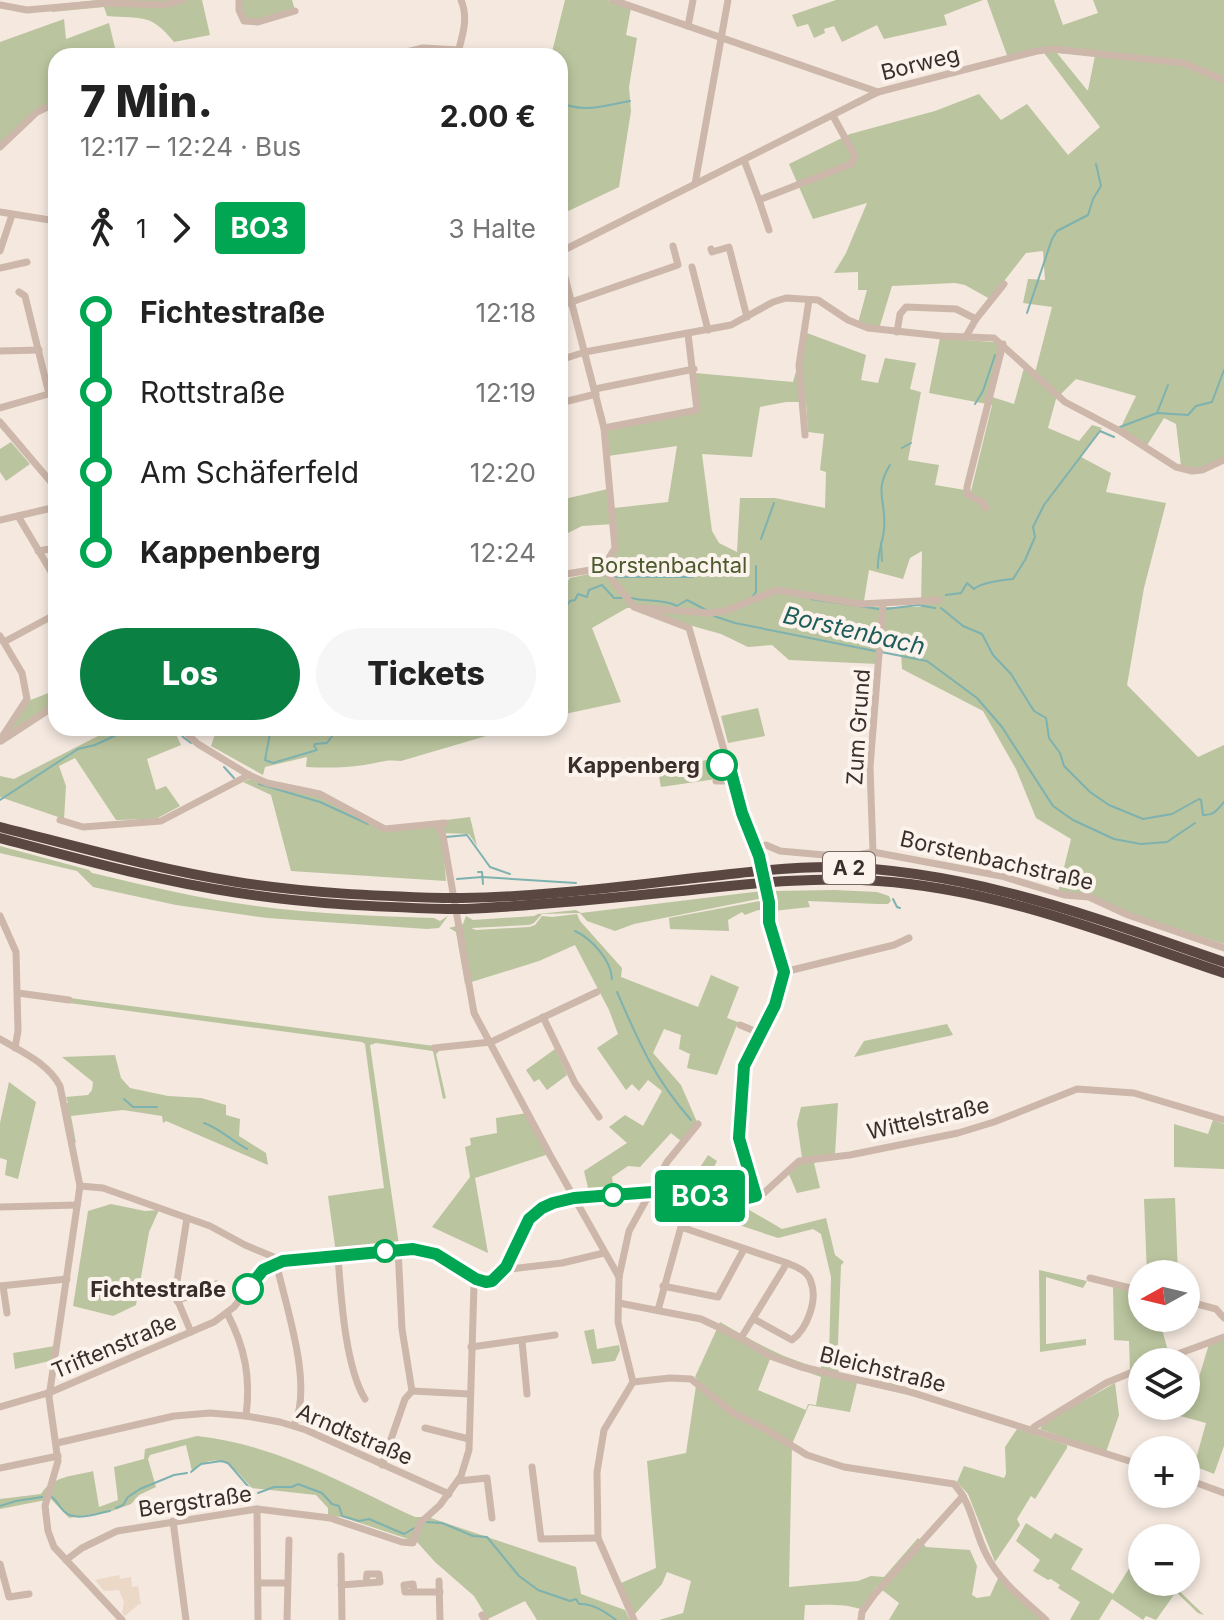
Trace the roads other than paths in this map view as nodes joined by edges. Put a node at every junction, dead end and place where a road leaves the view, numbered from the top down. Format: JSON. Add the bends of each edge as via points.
{"nodes":[{"id":1,"x":182,"y":0,"type":"edge"},
{"id":2,"x":239,"y":0,"type":"edge"},
{"id":3,"x":461,"y":0,"type":"edge"},
{"id":4,"x":613,"y":0,"type":"edge"},
{"id":5,"x":693,"y":0,"type":"edge"},
{"id":6,"x":154,"y":2,"type":"edge"},
{"id":7,"x":3,"y":3,"type":"edge"},
{"id":8,"x":727,"y":4,"type":"edge"},
{"id":9,"x":295,"y":11,"type":"dead end"},
{"id":10,"x":688,"y":26,"type":"junction"},
{"id":11,"x":720,"y":38,"type":"junction"},
{"id":12,"x":459,"y":48,"type":"edge"},
{"id":13,"x":1224,"y":80,"type":"edge"},
{"id":14,"x":878,"y":92,"type":"junction"},
{"id":15,"x":48,"y":107,"type":"edge"},
{"id":16,"x":833,"y":116,"type":"junction"},
{"id":17,"x":0,"y":147,"type":"edge"},
{"id":18,"x":744,"y":160,"type":"junction"},
{"id":19,"x":695,"y":184,"type":"junction"},
{"id":20,"x":759,"y":200,"type":"junction"},
{"id":21,"x":0,"y":212,"type":"edge"},
{"id":22,"x":12,"y":215,"type":"junction"},
{"id":23,"x":48,"y":220,"type":"edge"},
{"id":24,"x":769,"y":230,"type":"dead end"},
{"id":25,"x":673,"y":246,"type":"dead end"},
{"id":26,"x":568,"y":248,"type":"edge"},
{"id":27,"x":711,"y":249,"type":"dead end"},
{"id":28,"x":0,"y":251,"type":"edge"},
{"id":29,"x":27,"y":262,"type":"dead end"},
{"id":30,"x":692,"y":267,"type":"dead end"},
{"id":31,"x":0,"y":268,"type":"edge"},
{"id":32,"x":1004,"y":284,"type":"dead end"},
{"id":33,"x":568,"y":287,"type":"edge"},
{"id":34,"x":19,"y":292,"type":"dead end"},
{"id":35,"x":809,"y":300,"type":"junction"},
{"id":36,"x":572,"y":301,"type":"junction"},
{"id":37,"x":568,"y":303,"type":"edge"},
{"id":38,"x":747,"y":317,"type":"junction"},
{"id":39,"x":976,"y":319,"type":"junction"},
{"id":40,"x":708,"y":330,"type":"junction"},
{"id":41,"x":897,"y":332,"type":"junction"},
{"id":42,"x":688,"y":334,"type":"junction"},
{"id":43,"x":965,"y":338,"type":"junction"},
{"id":44,"x":1003,"y":344,"type":"junction"},
{"id":45,"x":39,"y":350,"type":"junction"},
{"id":46,"x":0,"y":351,"type":"edge"},
{"id":47,"x":585,"y":352,"type":"junction"},
{"id":48,"x":568,"y":357,"type":"edge"},
{"id":49,"x":694,"y":369,"type":"junction"},
{"id":50,"x":48,"y":390,"type":"edge"},
{"id":51,"x":595,"y":392,"type":"junction"},
{"id":52,"x":48,"y":394,"type":"edge"},
{"id":53,"x":568,"y":400,"type":"edge"},
{"id":54,"x":0,"y":408,"type":"edge"},
{"id":55,"x":0,"y":422,"type":"edge"},
{"id":56,"x":604,"y":428,"type":"junction"},
{"id":57,"x":805,"y":435,"type":"dead end"},
{"id":58,"x":1224,"y":460,"type":"edge"},
{"id":59,"x":48,"y":479,"type":"edge"},
{"id":60,"x":986,"y":508,"type":"dead end"},
{"id":61,"x":48,"y":509,"type":"edge"},
{"id":62,"x":18,"y":516,"type":"junction"},
{"id":63,"x":0,"y":520,"type":"edge"},
{"id":64,"x":48,"y":549,"type":"edge"},
{"id":65,"x":38,"y":551,"type":"junction"},
{"id":66,"x":48,"y":567,"type":"edge"},
{"id":67,"x":603,"y":568,"type":"junction"},
{"id":68,"x":568,"y":574,"type":"edge"},
{"id":69,"x":939,"y":600,"type":"dead end"},
{"id":70,"x":634,"y":607,"type":"junction"},
{"id":71,"x":884,"y":608,"type":"junction"},
{"id":72,"x":48,"y":618,"type":"edge"},
{"id":73,"x":2,"y":639,"type":"edge"},
{"id":74,"x":48,"y":710,"type":"edge"},
{"id":75,"x":189,"y":736,"type":"edge"},
{"id":76,"x":0,"y":741,"type":"edge"},
{"id":77,"x":249,"y":775,"type":"junction"},
{"id":78,"x":716,"y":781,"type":"dead end"},
{"id":79,"x":734,"y":781,"type":"junction"},
{"id":80,"x":60,"y":820,"type":"dead end"},
{"id":81,"x":0,"y":827,"type":"edge"},
{"id":82,"x":0,"y":838,"type":"edge"},
{"id":83,"x":758,"y":852,"type":"junction"},
{"id":84,"x":873,"y":852,"type":"junction"},
{"id":85,"x":446,"y":903,"type":"junction"},
{"id":86,"x":464,"y":903,"type":"junction"},
{"id":87,"x":0,"y":916,"type":"edge"},
{"id":88,"x":909,"y":938,"type":"dead end"},
{"id":89,"x":1224,"y":948,"type":"edge"},
{"id":90,"x":1224,"y":962,"type":"edge"},
{"id":91,"x":784,"y":972,"type":"junction"},
{"id":92,"x":1224,"y":973,"type":"edge"},
{"id":93,"x":597,"y":992,"type":"dead end"},
{"id":94,"x":18,"y":993,"type":"junction"},
{"id":95,"x":69,"y":1000,"type":"dead end"},
{"id":96,"x":543,"y":1017,"type":"junction"},
{"id":97,"x":740,"y":1025,"type":"dead end"},
{"id":98,"x":762,"y":1034,"type":"junction"},
{"id":99,"x":0,"y":1039,"type":"edge"},
{"id":100,"x":491,"y":1042,"type":"junction"},
{"id":101,"x":15,"y":1048,"type":"junction"},
{"id":102,"x":434,"y":1048,"type":"dead end"},
{"id":103,"x":599,"y":1117,"type":"dead end"},
{"id":104,"x":1224,"y":1120,"type":"edge"},
{"id":105,"x":698,"y":1124,"type":"dead end"},
{"id":106,"x":80,"y":1186,"type":"junction"},
{"id":107,"x":652,"y":1192,"type":"junction"},
{"id":108,"x":756,"y":1196,"type":"junction"},
{"id":109,"x":574,"y":1198,"type":"junction"},
{"id":110,"x":77,"y":1205,"type":"junction"},
{"id":111,"x":0,"y":1207,"type":"edge"},
{"id":112,"x":187,"y":1218,"type":"junction"},
{"id":113,"x":398,"y":1249,"type":"junction"},
{"id":114,"x":744,"y":1249,"type":"junction"},
{"id":115,"x":604,"y":1253,"type":"junction"},
{"id":116,"x":338,"y":1257,"type":"junction"},
{"id":117,"x":279,"y":1262,"type":"junction"},
{"id":118,"x":787,"y":1263,"type":"junction"},
{"id":119,"x":506,"y":1267,"type":"junction"},
{"id":120,"x":619,"y":1277,"type":"junction"},
{"id":121,"x":1090,"y":1278,"type":"dead end"},
{"id":122,"x":67,"y":1279,"type":"junction"},
{"id":123,"x":476,"y":1279,"type":"junction"},
{"id":124,"x":216,"y":1284,"type":"dead end"},
{"id":125,"x":2,"y":1286,"type":"edge"},
{"id":126,"x":663,"y":1286,"type":"junction"},
{"id":127,"x":1128,"y":1288,"type":"edge"},
{"id":128,"x":177,"y":1301,"type":"junction"},
{"id":129,"x":619,"y":1303,"type":"junction"},
{"id":130,"x":1200,"y":1305,"type":"edge"},
{"id":131,"x":658,"y":1310,"type":"junction"},
{"id":132,"x":7,"y":1313,"type":"dead end"},
{"id":133,"x":227,"y":1313,"type":"junction"},
{"id":134,"x":1224,"y":1318,"type":"edge"},
{"id":135,"x":754,"y":1319,"type":"junction"},
{"id":136,"x":191,"y":1332,"type":"junction"},
{"id":137,"x":555,"y":1335,"type":"dead end"},
{"id":138,"x":1224,"y":1337,"type":"edge"},
{"id":139,"x":741,"y":1338,"type":"junction"},
{"id":140,"x":522,"y":1341,"type":"junction"},
{"id":141,"x":471,"y":1347,"type":"junction"},
{"id":142,"x":1190,"y":1348,"type":"edge"},
{"id":143,"x":1128,"y":1374,"type":"edge"},
{"id":144,"x":633,"y":1382,"type":"junction"},
{"id":145,"x":412,"y":1391,"type":"junction"},
{"id":146,"x":51,"y":1392,"type":"junction"},
{"id":147,"x":470,"y":1394,"type":"junction"},
{"id":148,"x":527,"y":1394,"type":"dead end"},
{"id":149,"x":365,"y":1399,"type":"dead end"},
{"id":150,"x":0,"y":1407,"type":"edge"},
{"id":151,"x":246,"y":1416,"type":"junction"},
{"id":152,"x":294,"y":1425,"type":"junction"},
{"id":153,"x":425,"y":1428,"type":"dead end"},
{"id":154,"x":1033,"y":1431,"type":"junction"},
{"id":155,"x":469,"y":1439,"type":"junction"},
{"id":156,"x":57,"y":1443,"type":"junction"},
{"id":157,"x":58,"y":1456,"type":"junction"},
{"id":158,"x":1128,"y":1461,"type":"edge"},
{"id":159,"x":382,"y":1465,"type":"junction"},
{"id":160,"x":532,"y":1467,"type":"dead end"},
{"id":161,"x":0,"y":1468,"type":"edge"},
{"id":162,"x":458,"y":1481,"type":"junction"},
{"id":163,"x":1200,"y":1484,"type":"edge"},
{"id":164,"x":1224,"y":1493,"type":"edge"},
{"id":165,"x":449,"y":1494,"type":"junction"},
{"id":166,"x":963,"y":1496,"type":"junction"},
{"id":167,"x":257,"y":1509,"type":"junction"},
{"id":168,"x":492,"y":1518,"type":"dead end"},
{"id":169,"x":173,"y":1521,"type":"junction"},
{"id":170,"x":598,"y":1538,"type":"junction"},
{"id":171,"x":289,"y":1540,"type":"dead end"},
{"id":172,"x":341,"y":1556,"type":"dead end"},
{"id":173,"x":66,"y":1560,"type":"junction"},
{"id":174,"x":0,"y":1564,"type":"edge"},
{"id":175,"x":439,"y":1581,"type":"dead end"},
{"id":176,"x":258,"y":1583,"type":"junction"},
{"id":177,"x":287,"y":1583,"type":"junction"},
{"id":178,"x":366,"y":1583,"type":"dead end"},
{"id":179,"x":341,"y":1585,"type":"junction"},
{"id":180,"x":414,"y":1591,"type":"dead end"},
{"id":181,"x":440,"y":1592,"type":"junction"},
{"id":182,"x":29,"y":1594,"type":"dead end"},
{"id":183,"x":122,"y":1620,"type":"edge"},
{"id":184,"x":186,"y":1620,"type":"edge"},
{"id":185,"x":258,"y":1620,"type":"edge"},
{"id":186,"x":287,"y":1620,"type":"edge"},
{"id":187,"x":342,"y":1620,"type":"edge"},
{"id":188,"x":440,"y":1620,"type":"edge"},
{"id":189,"x":634,"y":1620,"type":"edge"},
{"id":190,"x":861,"y":1620,"type":"edge"},
{"id":191,"x":1046,"y":1620,"type":"edge"}],
"edges":[{"from":1,"to":6,"type":"street"},
{"from":2,"to":9,"type":"street","via":[[244,21]]},
{"from":3,"to":12,"type":"street","via":[[465,17]]},
{"from":4,"to":10,"type":"street"},
{"from":5,"to":10,"type":"street"},
{"from":6,"to":7,"type":"street","via":[[27,10]]},
{"from":8,"to":11,"type":"street"},
{"from":10,"to":11,"type":"street"},
{"from":11,"to":14,"type":"street"},
{"from":11,"to":19,"type":"street"},
{"from":13,"to":14,"type":"street","name":"Borweg","via":[[1183,63],[1053,49]]},
{"from":14,"to":16,"type":"street","name":"Borweg"},
{"from":15,"to":17,"type":"street"},
{"from":16,"to":18,"type":"street","name":"Borweg"},
{"from":16,"to":20,"type":"street","via":[[854,161]]},
{"from":18,"to":19,"type":"street","name":"Borweg"},
{"from":18,"to":20,"type":"street"},
{"from":19,"to":26,"type":"street","name":"Borweg"},
{"from":20,"to":24,"type":"street"},
{"from":21,"to":22,"type":"street"},
{"from":22,"to":23,"type":"street"},
{"from":22,"to":28,"type":"street"},
{"from":25,"to":36,"type":"street","via":[[678,265]]},
{"from":27,"to":38,"type":"street","via":[[729,247]]},
{"from":29,"to":31,"type":"street"},
{"from":30,"to":40,"type":"street"},
{"from":32,"to":39,"type":"street"},
{"from":33,"to":36,"type":"street"},
{"from":34,"to":45,"type":"street","via":[[25,296]]},
{"from":35,"to":38,"type":"street","via":[[781,300]]},
{"from":35,"to":41,"type":"street","via":[[818,300],[859,325]]},
{"from":35,"to":57,"type":"street","via":[[799,365]]},
{"from":36,"to":37,"type":"street"},
{"from":36,"to":47,"type":"street"},
{"from":38,"to":40,"type":"street"},
{"from":39,"to":41,"type":"street","via":[[956,309],[906,307]]},
{"from":39,"to":43,"type":"street"},
{"from":40,"to":42,"type":"street"},
{"from":41,"to":43,"type":"street"},
{"from":42,"to":47,"type":"street"},
{"from":42,"to":49,"type":"street"},
{"from":43,"to":44,"type":"street","via":[[994,338]]},
{"from":44,"to":58,"type":"street","via":[[1065,402],[1176,467],[1202,470]]},
{"from":44,"to":60,"type":"street","via":[[967,487],[967,494]]},
{"from":45,"to":46,"type":"street"},
{"from":45,"to":50,"type":"street"},
{"from":47,"to":48,"type":"street"},
{"from":47,"to":51,"type":"street"},
{"from":49,"to":51,"type":"street"},
{"from":49,"to":56,"type":"street","via":[[697,410]]},
{"from":51,"to":53,"type":"street"},
{"from":51,"to":56,"type":"street"},
{"from":52,"to":54,"type":"street"},
{"from":55,"to":59,"type":"street"},
{"from":56,"to":67,"type":"street","via":[[615,548]]},
{"from":61,"to":62,"type":"street"},
{"from":62,"to":63,"type":"street"},
{"from":62,"to":65,"type":"street"},
{"from":64,"to":65,"type":"street"},
{"from":65,"to":66,"type":"street"},
{"from":67,"to":68,"type":"street"},
{"from":67,"to":70,"type":"street"},
{"from":69,"to":71,"type":"street"},
{"from":70,"to":71,"type":"street","via":[[709,613],[777,590]]},
{"from":70,"to":79,"type":"street","via":[[689,628]]},
{"from":71,"to":84,"type":"street","name":"Zum Grund","via":[[870,767]]},
{"from":72,"to":73,"type":"street"},
{"from":73,"to":76,"type":"street","via":[[22,673],[27,699]]},
{"from":74,"to":76,"type":"street"},
{"from":75,"to":77,"type":"street"},
{"from":77,"to":80,"type":"street","via":[[161,821],[110,828]]},
{"from":77,"to":100,"type":"street","via":[[320,794],[385,829],[442,824],[474,1013]]},
{"from":78,"to":79,"type":"street"},
{"from":79,"to":83,"type":"street"},
{"from":81,"to":85,"type":"highway","number":"A 2","via":[[148,865],[241,882]]},
{"from":82,"to":85,"type":"highway","number":"A 2","via":[[241,894],[360,906]]},
{"from":83,"to":84,"type":"street","name":"Borstenbachstraße","via":[[766,845],[847,857]]},
{"from":83,"to":91,"type":"street","bridge":true,"via":[[769,922]]},
{"from":84,"to":89,"type":"street","name":"Borstenbachstraße","via":[[1089,897]]},
{"from":85,"to":86,"type":"highway","number":"A 2","bridge":true},
{"from":86,"to":90,"type":"highway","number":"A 2","via":[[793,868],[874,869],[1011,892]]},
{"from":86,"to":92,"type":"highway","number":"A 2","via":[[546,905],[795,879],[878,881],[1016,904]]},
{"from":87,"to":94,"type":"street","via":[[16,952]]},
{"from":88,"to":91,"type":"street"},
{"from":91,"to":98,"type":"street"},
{"from":93,"to":96,"type":"street"},
{"from":94,"to":95,"type":"street"},
{"from":94,"to":101,"type":"street"},
{"from":96,"to":100,"type":"street"},
{"from":96,"to":103,"type":"street","via":[[575,1083]]},
{"from":97,"to":98,"type":"street"},
{"from":98,"to":108,"type":"street","via":[[744,1066],[739,1114],[739,1138]]},
{"from":99,"to":101,"type":"street"},
{"from":100,"to":102,"type":"street"},
{"from":100,"to":109,"type":"street"},
{"from":101,"to":106,"type":"street","via":[[46,1068],[60,1086]]},
{"from":104,"to":108,"type":"street","name":"Wittelstraße","via":[[1134,1093],[1077,1089],[958,1133],[799,1161]]},
{"from":105,"to":107,"type":"street","via":[[667,1162]]},
{"from":106,"to":110,"type":"street"},
{"from":106,"to":112,"type":"street","via":[[103,1188]]},
{"from":107,"to":108,"type":"street","name":"Wittelstraße","via":[[740,1200]]},
{"from":107,"to":109,"type":"street"},
{"from":107,"to":120,"type":"street","via":[[631,1225]]},
{"from":109,"to":115,"type":"street"},
{"from":109,"to":119,"type":"street","via":[[535,1212]]},
{"from":110,"to":111,"type":"street"},
{"from":110,"to":122,"type":"street"},
{"from":112,"to":117,"type":"street"},
{"from":112,"to":128,"type":"street"},
{"from":113,"to":116,"type":"street"},
{"from":113,"to":123,"type":"street","via":[[436,1254]]},
{"from":113,"to":145,"type":"street"},
{"from":114,"to":118,"type":"street"},
{"from":114,"to":126,"type":"street","via":[[718,1297]]},
{"from":114,"to":126,"type":"street","via":[[681,1227]]},
{"from":115,"to":119,"type":"street"},
{"from":115,"to":120,"type":"street"},
{"from":116,"to":117,"type":"street"},
{"from":116,"to":149,"type":"street","via":[[347,1337]]},
{"from":117,"to":133,"type":"street","name":"Triftenstraße","via":[[263,1270]]},
{"from":117,"to":152,"type":"street","via":[[297,1353]]},
{"from":118,"to":135,"type":"street"},
{"from":118,"to":135,"type":"street","via":[[802,1269],[812,1282],[812,1310],[798,1335],[792,1340]]},
{"from":119,"to":123,"type":"street","via":[[492,1281]]},
{"from":120,"to":129,"type":"street"},
{"from":121,"to":127,"type":"street"},
{"from":122,"to":125,"type":"street"},
{"from":122,"to":146,"type":"street"},
{"from":123,"to":141,"type":"street","name":"Bergstraße"},
{"from":124,"to":128,"type":"street"},
{"from":125,"to":132,"type":"street"},
{"from":126,"to":131,"type":"street"},
{"from":128,"to":136,"type":"street"},
{"from":129,"to":131,"type":"street","name":"Bleichstraße"},
{"from":129,"to":144,"type":"street","via":[[620,1338]]},
{"from":130,"to":134,"type":"street","via":[[1216,1309]]},
{"from":131,"to":139,"type":"street","name":"Bleichstraße","via":[[701,1319]]},
{"from":133,"to":136,"type":"street","name":"Triftenstraße"},
{"from":133,"to":151,"type":"street","via":[[248,1367]]},
{"from":135,"to":139,"type":"street"},
{"from":136,"to":146,"type":"street","name":"Triftenstraße"},
{"from":137,"to":140,"type":"street"},
{"from":138,"to":142,"type":"street"},
{"from":139,"to":154,"type":"street","name":"Bleichstraße","via":[[801,1367],[907,1391]]},
{"from":140,"to":141,"type":"street"},
{"from":140,"to":148,"type":"street"},
{"from":141,"to":147,"type":"street","name":"Bergstraße"},
{"from":143,"to":154,"type":"street"},
{"from":144,"to":166,"type":"street","via":[[691,1379],[733,1413],[807,1455],[844,1467],[946,1482]]},
{"from":144,"to":170,"type":"street","via":[[604,1430],[597,1472]]},
{"from":145,"to":147,"type":"street"},
{"from":145,"to":159,"type":"street"},
{"from":146,"to":150,"type":"street","name":"Triftenstraße"},
{"from":146,"to":156,"type":"street"},
{"from":147,"to":155,"type":"street","name":"Bergstraße"},
{"from":151,"to":152,"type":"street","name":"Arndtstraße"},
{"from":151,"to":156,"type":"street","name":"Arndtstraße","via":[[174,1416]]},
{"from":152,"to":159,"type":"street","name":"Arndtstraße"},
{"from":153,"to":155,"type":"street"},
{"from":154,"to":158,"type":"street","name":"Bleichstraße"},
{"from":155,"to":162,"type":"street","name":"Bergstraße"},
{"from":156,"to":157,"type":"street"},
{"from":157,"to":161,"type":"street"},
{"from":157,"to":173,"type":"street","via":[[45,1506],[51,1540]]},
{"from":159,"to":165,"type":"street","name":"Arndtstraße"},
{"from":160,"to":170,"type":"street","via":[[541,1539]]},
{"from":162,"to":165,"type":"street","name":"Bergstraße"},
{"from":162,"to":168,"type":"street","via":[[487,1478]]},
{"from":163,"to":164,"type":"street"},
{"from":165,"to":167,"type":"street","name":"Bergstraße","via":[[419,1526],[413,1543],[330,1518]]},
{"from":166,"to":190,"type":"street","via":[[874,1595]]},
{"from":166,"to":191,"type":"street","via":[[995,1569]]},
{"from":167,"to":169,"type":"street","name":"Bergstraße"},
{"from":167,"to":176,"type":"street"},
{"from":169,"to":173,"type":"street","name":"Bergstraße","via":[[111,1533]]},
{"from":169,"to":184,"type":"street"},
{"from":170,"to":189,"type":"street"},
{"from":171,"to":177,"type":"street"},
{"from":172,"to":179,"type":"street"},
{"from":173,"to":183,"type":"street"},
{"from":174,"to":182,"type":"street","via":[[9,1597]]},
{"from":175,"to":181,"type":"street"},
{"from":176,"to":177,"type":"street"},
{"from":176,"to":185,"type":"street"},
{"from":177,"to":186,"type":"street"},
{"from":178,"to":179,"type":"street"},
{"from":179,"to":187,"type":"street"},
{"from":180,"to":181,"type":"street"},
{"from":181,"to":188,"type":"street"}]}
